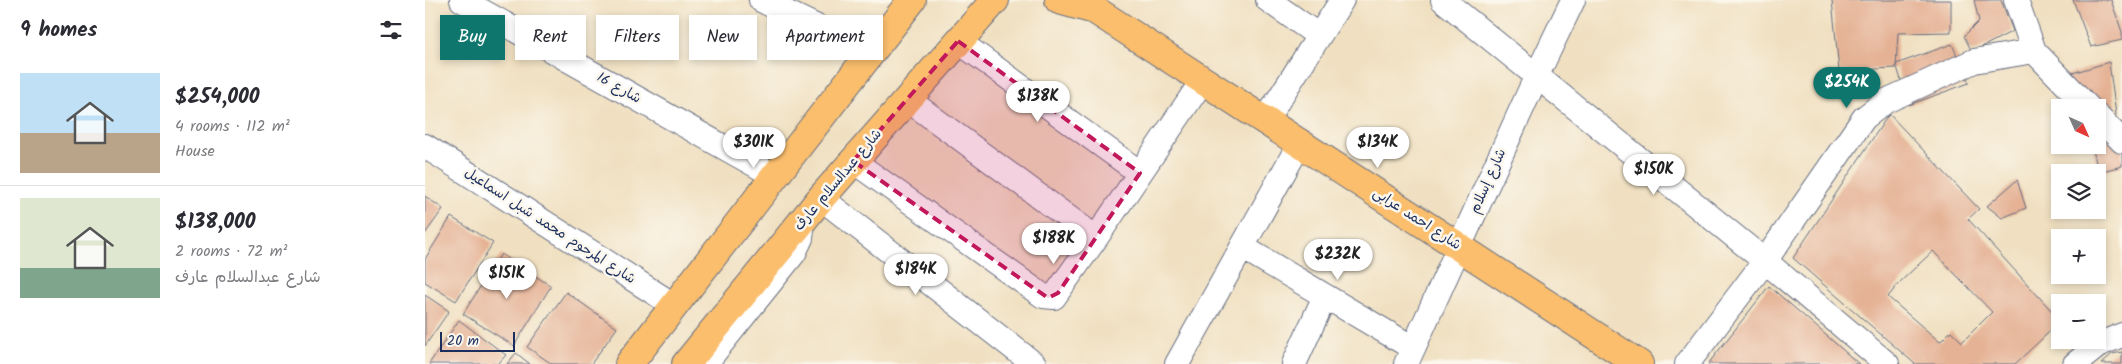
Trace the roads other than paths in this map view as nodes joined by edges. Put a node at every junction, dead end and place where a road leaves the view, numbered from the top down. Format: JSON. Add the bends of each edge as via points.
{"nodes":[{"id":1,"x":463,"y":0,"type":"edge"},
{"id":2,"x":761,"y":0,"type":"edge"},
{"id":3,"x":912,"y":0,"type":"edge"},
{"id":4,"x":995,"y":0,"type":"edge"},
{"id":5,"x":1059,"y":0,"type":"edge"},
{"id":6,"x":1268,"y":0,"type":"edge"},
{"id":7,"x":1343,"y":0,"type":"edge"},
{"id":8,"x":1443,"y":0,"type":"edge"},
{"id":9,"x":1573,"y":0,"type":"edge"},
{"id":10,"x":2016,"y":0,"type":"edge"},
{"id":11,"x":1090,"y":5,"type":"edge"},
{"id":12,"x":792,"y":15,"type":"edge"},
{"id":13,"x":1319,"y":36,"type":"junction"},
{"id":14,"x":883,"y":37,"type":"edge"},
{"id":15,"x":958,"y":41,"type":"junction"},
{"id":16,"x":2034,"y":51,"type":"junction"},
{"id":17,"x":866,"y":60,"type":"edge"},
{"id":18,"x":1537,"y":75,"type":"junction"},
{"id":19,"x":1203,"y":80,"type":"junction"},
{"id":20,"x":907,"y":99,"type":"junction"},
{"id":21,"x":2080,"y":99,"type":"edge"},
{"id":22,"x":1265,"y":121,"type":"junction"},
{"id":23,"x":2106,"y":125,"type":"edge"},
{"id":24,"x":2122,"y":141,"type":"edge"},
{"id":25,"x":1300,"y":143,"type":"junction"},
{"id":26,"x":425,"y":146,"type":"edge"},
{"id":27,"x":853,"y":161,"type":"junction"},
{"id":28,"x":1140,"y":173,"type":"junction"},
{"id":29,"x":775,"y":176,"type":"junction"},
{"id":30,"x":821,"y":198,"type":"junction"},
{"id":31,"x":804,"y":218,"type":"junction"},
{"id":32,"x":1096,"y":238,"type":"junction"},
{"id":33,"x":1459,"y":246,"type":"junction"},
{"id":34,"x":1242,"y":247,"type":"junction"},
{"id":35,"x":1765,"y":261,"type":"junction"},
{"id":36,"x":1325,"y":296,"type":"junction"},
{"id":37,"x":675,"y":306,"type":"junction"},
{"id":38,"x":2122,"y":334,"type":"edge"},
{"id":39,"x":1410,"y":356,"type":"edge"},
{"id":40,"x":629,"y":364,"type":"edge"},
{"id":41,"x":686,"y":364,"type":"edge"},
{"id":42,"x":705,"y":364,"type":"edge"},
{"id":43,"x":1034,"y":364,"type":"edge"},
{"id":44,"x":1177,"y":364,"type":"edge"},
{"id":45,"x":1294,"y":364,"type":"edge"},
{"id":46,"x":1639,"y":364,"type":"edge"},
{"id":47,"x":1687,"y":364,"type":"edge"},
{"id":48,"x":1887,"y":364,"type":"edge"},
{"id":49,"x":2075,"y":364,"type":"edge"}],
"edges":[{"from":1,"to":29,"type":"street","name":"شارع 16"},
{"from":2,"to":12,"type":"street"},
{"from":3,"to":14,"type":"main road"},
{"from":4,"to":15,"type":"main road","name":"شارع عبدالسلام عارف"},
{"from":5,"to":11,"type":"main road","name":"شارع احمد عرابى"},
{"from":6,"to":13,"type":"street"},
{"from":7,"to":13,"type":"street"},
{"from":8,"to":18,"type":"street"},
{"from":9,"to":18,"type":"street","name":"شارع إسلام"},
{"from":10,"to":16,"type":"street"},
{"from":11,"to":19,"type":"main road","name":"شارع احمد عرابى"},
{"from":13,"to":22,"type":"street"},
{"from":15,"to":20,"type":"main road","name":"شارع عبدالسلام عارف"},
{"from":15,"to":28,"type":"street"},
{"from":16,"to":21,"type":"street"},
{"from":16,"to":35,"type":"street","via":[[1974,61],[1886,101],[1864,118]]},
{"from":17,"to":29,"type":"main road"},
{"from":18,"to":33,"type":"street","name":"شارع إسلام"},
{"from":18,"to":35,"type":"street"},
{"from":19,"to":22,"type":"main road","name":"شارع احمد عرابى"},
{"from":19,"to":28,"type":"street"},
{"from":20,"to":27,"type":"main road","name":"شارع عبدالسلام عارف"},
{"from":20,"to":32,"type":"street"},
{"from":22,"to":25,"type":"main road","name":"شارع احمد عرابى"},
{"from":23,"to":24,"type":"street"},
{"from":25,"to":33,"type":"main road","name":"شارع احمد عرابى"},
{"from":25,"to":34,"type":"street"},
{"from":26,"to":37,"type":"street","name":"شارع المرحوم محمد شبل اسماعيل"},
{"from":27,"to":30,"type":"main road","name":"شارع عبدالسلام عارف"},
{"from":27,"to":32,"type":"street","via":[[1043,296],[1058,293]]},
{"from":28,"to":32,"type":"street"},
{"from":29,"to":37,"type":"main road"},
{"from":30,"to":31,"type":"main road","name":"شارع عبدالسلام عارف"},
{"from":30,"to":43,"type":"street"},
{"from":31,"to":41,"type":"main road","name":"شارع عبدالسلام عارف"},
{"from":31,"to":42,"type":"street","via":[[801,238],[794,253]]},
{"from":33,"to":39,"type":"street","name":"شارع إسلام"},
{"from":33,"to":46,"type":"main road","name":"شارع احمد عرابى"},
{"from":34,"to":36,"type":"street"},
{"from":34,"to":44,"type":"street"},
{"from":35,"to":47,"type":"street"},
{"from":35,"to":48,"type":"street"},
{"from":36,"to":39,"type":"street"},
{"from":36,"to":45,"type":"street"},
{"from":37,"to":40,"type":"main road"},
{"from":38,"to":49,"type":"street","via":[[2099,344]]}]}
